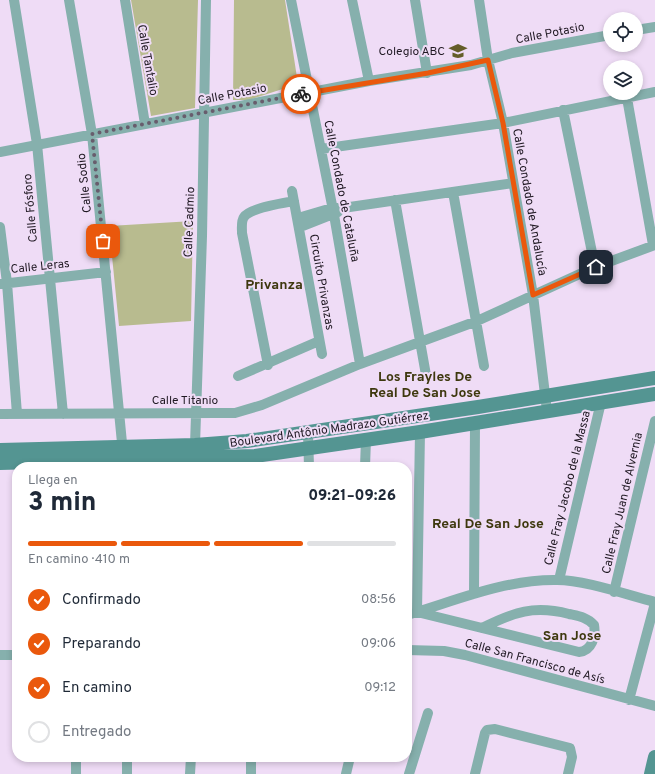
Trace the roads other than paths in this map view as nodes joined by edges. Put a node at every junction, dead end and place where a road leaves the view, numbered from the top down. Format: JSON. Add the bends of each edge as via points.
{"nodes":[{"id":1,"x":14,"y":0,"type":"edge"},
{"id":2,"x":69,"y":0,"type":"edge"},
{"id":3,"x":125,"y":0,"type":"edge"},
{"id":4,"x":206,"y":0,"type":"edge"},
{"id":5,"x":291,"y":0,"type":"edge"},
{"id":6,"x":352,"y":0,"type":"edge"},
{"id":7,"x":414,"y":0,"type":"edge"},
{"id":8,"x":479,"y":0,"type":"edge"},
{"id":9,"x":655,"y":27,"type":"edge"},
{"id":10,"x":643,"y":29,"type":"edge"},
{"id":11,"x":603,"y":36,"type":"edge"},
{"id":12,"x":488,"y":60,"type":"junction"},
{"id":13,"x":428,"y":73,"type":"junction"},
{"id":14,"x":369,"y":81,"type":"junction"},
{"id":15,"x":309,"y":92,"type":"junction"},
{"id":16,"x":655,"y":92,"type":"edge"},
{"id":17,"x":643,"y":95,"type":"edge"},
{"id":18,"x":616,"y":100,"type":"edge"},
{"id":19,"x":627,"y":100,"type":"edge"},
{"id":20,"x":563,"y":110,"type":"junction"},
{"id":21,"x":205,"y":113,"type":"junction"},
{"id":22,"x":503,"y":123,"type":"junction"},
{"id":23,"x":146,"y":124,"type":"junction"},
{"id":24,"x":92,"y":134,"type":"junction"},
{"id":25,"x":37,"y":144,"type":"junction"},
{"id":26,"x":321,"y":149,"type":"junction"},
{"id":27,"x":0,"y":152,"type":"edge"},
{"id":28,"x":513,"y":183,"type":"junction"},
{"id":29,"x":454,"y":192,"type":"junction"},
{"id":30,"x":395,"y":200,"type":"junction"},
{"id":31,"x":333,"y":212,"type":"junction"},
{"id":32,"x":299,"y":222,"type":"junction"},
{"id":33,"x":0,"y":228,"type":"edge"},
{"id":34,"x":654,"y":245,"type":"edge"},
{"id":35,"x":596,"y":267,"type":"junction"},
{"id":36,"x":106,"y":272,"type":"junction"},
{"id":37,"x":49,"y":279,"type":"junction"},
{"id":38,"x":3,"y":284,"type":"edge"},
{"id":39,"x":533,"y":295,"type":"junction"},
{"id":40,"x":477,"y":321,"type":"junction"},
{"id":41,"x":319,"y":341,"type":"junction"},
{"id":42,"x":420,"y":342,"type":"junction"},
{"id":43,"x":322,"y":354,"type":"dead end"},
{"id":44,"x":360,"y":364,"type":"junction"},
{"id":45,"x":268,"y":365,"type":"junction"},
{"id":46,"x":484,"y":366,"type":"dead end"},
{"id":47,"x":426,"y":375,"type":"dead end"},
{"id":48,"x":238,"y":376,"type":"dead end"},
{"id":49,"x":655,"y":378,"type":"edge"},
{"id":50,"x":655,"y":394,"type":"edge"},
{"id":51,"x":545,"y":395,"type":"junction"},
{"id":52,"x":601,"y":402,"type":"junction"},
{"id":53,"x":547,"y":411,"type":"junction"},
{"id":54,"x":120,"y":413,"type":"junction"},
{"id":55,"x":196,"y":413,"type":"junction"},
{"id":56,"x":0,"y":414,"type":"edge"},
{"id":57,"x":17,"y":414,"type":"junction"},
{"id":58,"x":63,"y":414,"type":"junction"},
{"id":59,"x":655,"y":421,"type":"edge"},
{"id":60,"x":475,"y":423,"type":"junction"},
{"id":61,"x":420,"y":432,"type":"junction"},
{"id":62,"x":308,"y":433,"type":"junction"},
{"id":63,"x":366,"y":439,"type":"junction"},
{"id":64,"x":123,"y":447,"type":"junction"},
{"id":65,"x":309,"y":448,"type":"junction"},
{"id":66,"x":0,"y":450,"type":"edge"},
{"id":67,"x":194,"y":457,"type":"edge"},
{"id":68,"x":144,"y":458,"type":"edge"},
{"id":69,"x":123,"y":461,"type":"junction"},
{"id":70,"x":255,"y":461,"type":"edge"},
{"id":71,"x":113,"y":462,"type":"edge"},
{"id":72,"x":309,"y":462,"type":"edge"},
{"id":73,"x":366,"y":462,"type":"edge"},
{"id":74,"x":0,"y":464,"type":"edge"},
{"id":75,"x":12,"y":464,"type":"edge"},
{"id":76,"x":558,"y":580,"type":"junction"},
{"id":77,"x":614,"y":592,"type":"junction"},
{"id":78,"x":474,"y":594,"type":"junction"},
{"id":79,"x":655,"y":602,"type":"edge"},
{"id":80,"x":412,"y":614,"type":"edge"},
{"id":81,"x":482,"y":628,"type":"junction"},
{"id":82,"x":412,"y":650,"type":"edge"},
{"id":83,"x":0,"y":655,"type":"edge"},
{"id":84,"x":12,"y":655,"type":"edge"},
{"id":85,"x":629,"y":700,"type":"junction"},
{"id":86,"x":655,"y":706,"type":"edge"},
{"id":87,"x":428,"y":713,"type":"dead end"},
{"id":88,"x":655,"y":757,"type":"edge"},
{"id":89,"x":76,"y":762,"type":"edge"},
{"id":90,"x":127,"y":762,"type":"edge"},
{"id":91,"x":191,"y":762,"type":"edge"},
{"id":92,"x":251,"y":762,"type":"edge"},
{"id":93,"x":349,"y":762,"type":"edge"},
{"id":94,"x":76,"y":774,"type":"edge"},
{"id":95,"x":127,"y":774,"type":"edge"},
{"id":96,"x":190,"y":774,"type":"edge"},
{"id":97,"x":250,"y":774,"type":"edge"},
{"id":98,"x":346,"y":774,"type":"edge"},
{"id":99,"x":409,"y":774,"type":"edge"},
{"id":100,"x":475,"y":774,"type":"edge"},
{"id":101,"x":568,"y":774,"type":"edge"},
{"id":102,"x":651,"y":774,"type":"edge"}],
"edges":[{"from":1,"to":25,"type":"street","name":"Calle Fósforo"},
{"from":2,"to":24,"type":"street","name":"Calle Sodio"},
{"from":3,"to":23,"type":"street","name":"Calle Tantalio"},
{"from":4,"to":21,"type":"street","name":"Calle Cadmio"},
{"from":5,"to":15,"type":"street","name":"Calle Condado de Cataluña"},
{"from":6,"to":14,"type":"street"},
{"from":7,"to":13,"type":"street"},
{"from":8,"to":12,"type":"street","name":"Calle Condado de Andalucía"},
{"from":9,"to":10,"type":"street"},
{"from":11,"to":12,"type":"street","name":"Calle Potasio","via":[[543,46]]},
{"from":12,"to":13,"type":"street","name":"Calle Potasio"},
{"from":12,"to":22,"type":"street","name":"Calle Condado de Andalucía"},
{"from":13,"to":14,"type":"street","name":"Calle Potasio"},
{"from":14,"to":15,"type":"street","name":"Calle Potasio"},
{"from":15,"to":21,"type":"street","name":"Calle Potasio"},
{"from":15,"to":26,"type":"street","name":"Calle Condado de Cataluña"},
{"from":16,"to":17,"type":"street"},
{"from":18,"to":20,"type":"street"},
{"from":19,"to":34,"type":"street"},
{"from":20,"to":22,"type":"street"},
{"from":20,"to":35,"type":"street"},
{"from":21,"to":23,"type":"street","name":"Calle Potasio"},
{"from":21,"to":55,"type":"street","name":"Calle Cadmio"},
{"from":22,"to":26,"type":"street"},
{"from":22,"to":28,"type":"street","name":"Calle Condado de Andalucía"},
{"from":23,"to":24,"type":"street","name":"Calle Potasio"},
{"from":24,"to":25,"type":"street","name":"Calle Potasio"},
{"from":24,"to":36,"type":"street","name":"Calle Sodio"},
{"from":25,"to":27,"type":"street","name":"Calle Potasio"},
{"from":25,"to":37,"type":"street","name":"Calle Fósforo"},
{"from":26,"to":31,"type":"street","name":"Calle Condado de Cataluña"},
{"from":28,"to":29,"type":"street"},
{"from":28,"to":39,"type":"street","name":"Calle Condado de Andalucía"},
{"from":29,"to":30,"type":"street"},
{"from":29,"to":40,"type":"street"},
{"from":30,"to":31,"type":"street","name":"Circuito Privanzas","via":[[343,208]]},
{"from":30,"to":42,"type":"street"},
{"from":31,"to":32,"type":"street","name":"Circuito Privanzas"},
{"from":31,"to":44,"type":"street","name":"Calle Condado de Cataluña"},
{"from":32,"to":41,"type":"street","name":"Circuito Privanzas"},
{"from":32,"to":45,"type":"street","name":"Circuito Privanzas","via":[[293,196],[251,212],[243,222],[242,233]]},
{"from":33,"to":38,"type":"street"},
{"from":34,"to":35,"type":"street","name":"Calle Titanio"},
{"from":35,"to":39,"type":"street","name":"Calle Titanio"},
{"from":36,"to":37,"type":"street","name":"Calle Leras"},
{"from":36,"to":54,"type":"street","name":"Calle Sodio"},
{"from":37,"to":38,"type":"street","name":"Calle Leras"},
{"from":37,"to":58,"type":"street","name":"Calle Fósforo"},
{"from":38,"to":57,"type":"street"},
{"from":39,"to":40,"type":"street","name":"Calle Titanio"},
{"from":39,"to":51,"type":"street","name":"Calle Condado de Andalucía"},
{"from":40,"to":42,"type":"street","name":"Calle Titanio"},
{"from":40,"to":46,"type":"street"},
{"from":41,"to":43,"type":"street","name":"Circuito Privanzas"},
{"from":41,"to":45,"type":"street","name":"Circuito Privanzas"},
{"from":42,"to":44,"type":"street","name":"Calle Titanio"},
{"from":42,"to":47,"type":"street"},
{"from":44,"to":55,"type":"street","name":"Calle Titanio","via":[[247,410],[235,413]]},
{"from":45,"to":48,"type":"street","name":"Circuito Privanzas"},
{"from":49,"to":51,"type":"street","name":"Boulevard Antônio Madrazo Gutiérrez"},
{"from":50,"to":52,"type":"street","name":"Boulevard Antônio Madrazo Gutiérrez"},
{"from":51,"to":53,"type":"street","name":"Calle Condado de Andalucía"},
{"from":51,"to":62,"type":"street","name":"Boulevard Antônio Madrazo Gutiérrez"},
{"from":52,"to":53,"type":"street","name":"Boulevard Antônio Madrazo Gutiérrez"},
{"from":52,"to":76,"type":"street","name":"Calle Fray Jacobo de la Massa"},
{"from":53,"to":60,"type":"street","name":"Boulevard Antônio Madrazo Gutiérrez"},
{"from":54,"to":55,"type":"street","name":"Calle Titanio"},
{"from":54,"to":58,"type":"street","name":"Calle Titanio"},
{"from":54,"to":64,"type":"street","name":"Calle Sodio"},
{"from":55,"to":67,"type":"street","name":"Calle Cadmio"},
{"from":56,"to":57,"type":"street","name":"Calle Titanio"},
{"from":57,"to":58,"type":"street","name":"Calle Titanio"},
{"from":59,"to":77,"type":"street","name":"Calle Fray Juan de Alvernia"},
{"from":60,"to":61,"type":"street","name":"Boulevard Antônio Madrazo Gutiérrez"},
{"from":60,"to":78,"type":"street"},
{"from":61,"to":63,"type":"street","name":"Boulevard Antônio Madrazo Gutiérrez"},
{"from":61,"to":80,"type":"street"},
{"from":62,"to":65,"type":"street"},
{"from":62,"to":67,"type":"street","name":"Boulevard Antônio Madrazo Gutiérrez"},
{"from":63,"to":65,"type":"street","name":"Boulevard Antônio Madrazo Gutiérrez"},
{"from":63,"to":73,"type":"street"},
{"from":64,"to":66,"type":"street","name":"Boulevard Antônio Madrazo Gutiérrez"},
{"from":64,"to":68,"type":"street","name":"Boulevard Antônio Madrazo Gutiérrez"},
{"from":64,"to":69,"type":"street","name":"Calle Sodio"},
{"from":65,"to":70,"type":"street","name":"Boulevard Antônio Madrazo Gutiérrez"},
{"from":65,"to":72,"type":"street"},
{"from":67,"to":68,"type":"street","name":"Boulevard Antônio Madrazo Gutiérrez"},
{"from":67,"to":70,"type":"street","name":"Boulevard Antônio Madrazo Gutiérrez"},
{"from":68,"to":69,"type":"street","name":"Boulevard Antônio Madrazo Gutiérrez"},
{"from":69,"to":71,"type":"street","name":"Boulevard Antônio Madrazo Gutiérrez"},
{"from":74,"to":75,"type":"street","name":"Boulevard Antônio Madrazo Gutiérrez"},
{"from":76,"to":77,"type":"street"},
{"from":76,"to":78,"type":"street","via":[[525,583]]},
{"from":77,"to":79,"type":"street"},
{"from":78,"to":80,"type":"street"},
{"from":79,"to":85,"type":"street"},
{"from":80,"to":81,"type":"street"},
{"from":81,"to":81,"type":"street","via":[[579,652],[584,652],[590,647],[595,630],[594,625],[584,618],[544,609],[514,613]]},
{"from":82,"to":85,"type":"street","name":"Calle San Francisco de Asís","via":[[444,651],[465,655]]},
{"from":83,"to":84,"type":"street"},
{"from":85,"to":86,"type":"street","name":"Calle San Francisco de Asís"},
{"from":87,"to":99,"type":"street"},
{"from":88,"to":102,"type":"street"},
{"from":89,"to":94,"type":"street"},
{"from":90,"to":95,"type":"street"},
{"from":91,"to":96,"type":"street"},
{"from":92,"to":97,"type":"street"},
{"from":93,"to":98,"type":"street"},
{"from":100,"to":101,"type":"street","via":[[485,733],[495,729],[570,748],[573,754]]}]}
